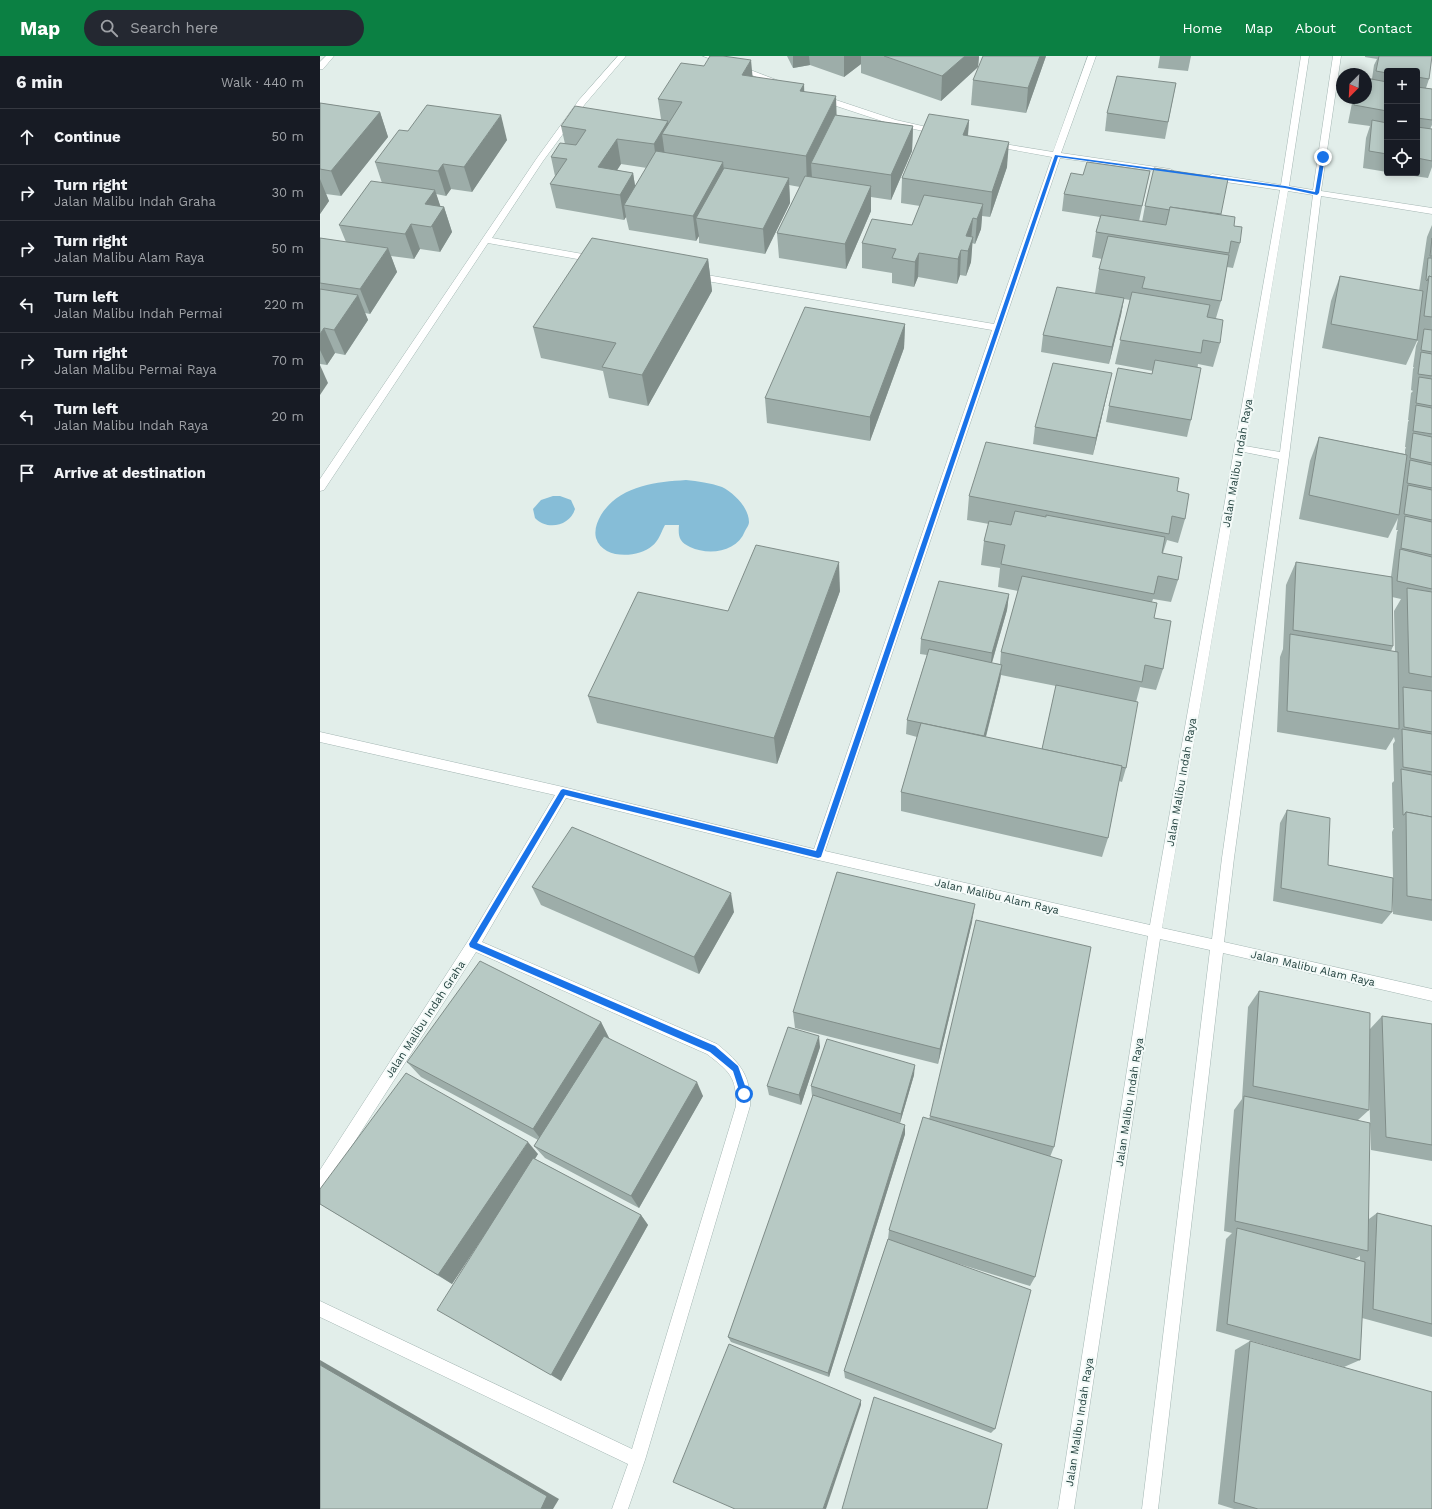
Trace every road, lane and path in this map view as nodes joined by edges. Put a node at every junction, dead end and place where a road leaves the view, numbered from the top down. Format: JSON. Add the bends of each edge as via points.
{"nodes":[{"id":1,"x":330,"y":56,"type":"edge"},
{"id":2,"x":622,"y":56,"type":"edge"},
{"id":3,"x":707,"y":56,"type":"edge"},
{"id":4,"x":1092,"y":56,"type":"edge"},
{"id":5,"x":1305,"y":56,"type":"edge"},
{"id":6,"x":1336,"y":56,"type":"edge"},
{"id":7,"x":320,"y":67,"type":"edge"},
{"id":8,"x":792,"y":87,"type":"edge"},
{"id":9,"x":813,"y":95,"type":"edge"},
{"id":10,"x":947,"y":134,"type":"edge"},
{"id":11,"x":985,"y":143,"type":"edge"},
{"id":12,"x":1057,"y":156,"type":"junction"},
{"id":13,"x":1182,"y":173,"type":"edge"},
{"id":14,"x":1206,"y":176,"type":"edge"},
{"id":15,"x":1285,"y":187,"type":"junction"},
{"id":16,"x":1317,"y":193,"type":"junction"},
{"id":17,"x":1432,"y":211,"type":"edge"},
{"id":18,"x":485,"y":240,"type":"junction"},
{"id":19,"x":602,"y":260,"type":"edge"},
{"id":20,"x":687,"y":275,"type":"edge"},
{"id":21,"x":998,"y":328,"type":"junction"},
{"id":22,"x":1239,"y":448,"type":"junction"},
{"id":23,"x":1284,"y":456,"type":"junction"},
{"id":24,"x":320,"y":487,"type":"edge"},
{"id":25,"x":320,"y":737,"type":"edge"},
{"id":26,"x":563,"y":792,"type":"junction"},
{"id":27,"x":818,"y":855,"type":"junction"},
{"id":28,"x":1155,"y":932,"type":"junction"},
{"id":29,"x":473,"y":944,"type":"junction"},
{"id":30,"x":1218,"y":946,"type":"junction"},
{"id":31,"x":1432,"y":995,"type":"edge"},
{"id":32,"x":320,"y":1183,"type":"edge"},
{"id":33,"x":320,"y":1309,"type":"edge"},
{"id":34,"x":637,"y":1460,"type":"junction"},
{"id":35,"x":620,"y":1509,"type":"edge"},
{"id":36,"x":1066,"y":1509,"type":"edge"},
{"id":37,"x":1150,"y":1509,"type":"edge"}],
"edges":[{"from":1,"to":7,"type":"street"},
{"from":2,"to":18,"type":"street","via":[[582,102]]},
{"from":3,"to":8,"type":"street"},
{"from":4,"to":12,"type":"street"},
{"from":5,"to":15,"type":"street","name":"Jalan Malibu Indah Raya"},
{"from":6,"to":16,"type":"street"},
{"from":9,"to":10,"type":"street","via":[[894,122]]},
{"from":11,"to":12,"type":"street"},
{"from":12,"to":13,"type":"street"},
{"from":12,"to":21,"type":"street"},
{"from":14,"to":15,"type":"street"},
{"from":15,"to":16,"type":"street"},
{"from":15,"to":22,"type":"street","name":"Jalan Malibu Indah Raya"},
{"from":16,"to":17,"type":"street"},
{"from":16,"to":23,"type":"street"},
{"from":18,"to":19,"type":"street"},
{"from":18,"to":24,"type":"street"},
{"from":20,"to":21,"type":"street"},
{"from":21,"to":27,"type":"street"},
{"from":22,"to":23,"type":"street"},
{"from":22,"to":28,"type":"street","name":"Jalan Malibu Indah Raya"},
{"from":23,"to":30,"type":"street"},
{"from":25,"to":26,"type":"street","name":"Jalan Malibu Alam Raya"},
{"from":26,"to":27,"type":"street","name":"Jalan Malibu Alam Raya"},
{"from":26,"to":29,"type":"street","name":"Jalan Malibu Indah Graha"},
{"from":27,"to":28,"type":"street","name":"Jalan Malibu Alam Raya"},
{"from":28,"to":30,"type":"street","name":"Jalan Malibu Alam Raya"},
{"from":28,"to":36,"type":"street","name":"Jalan Malibu Indah Raya"},
{"from":29,"to":32,"type":"street","name":"Jalan Malibu Indah Graha"},
{"from":29,"to":34,"type":"street","via":[[712,1049],[736,1068],[740,1080],[744,1094],[743,1106]]},
{"from":30,"to":31,"type":"street","name":"Jalan Malibu Alam Raya"},
{"from":30,"to":37,"type":"street"},
{"from":33,"to":34,"type":"street"},
{"from":34,"to":35,"type":"street"}]}
